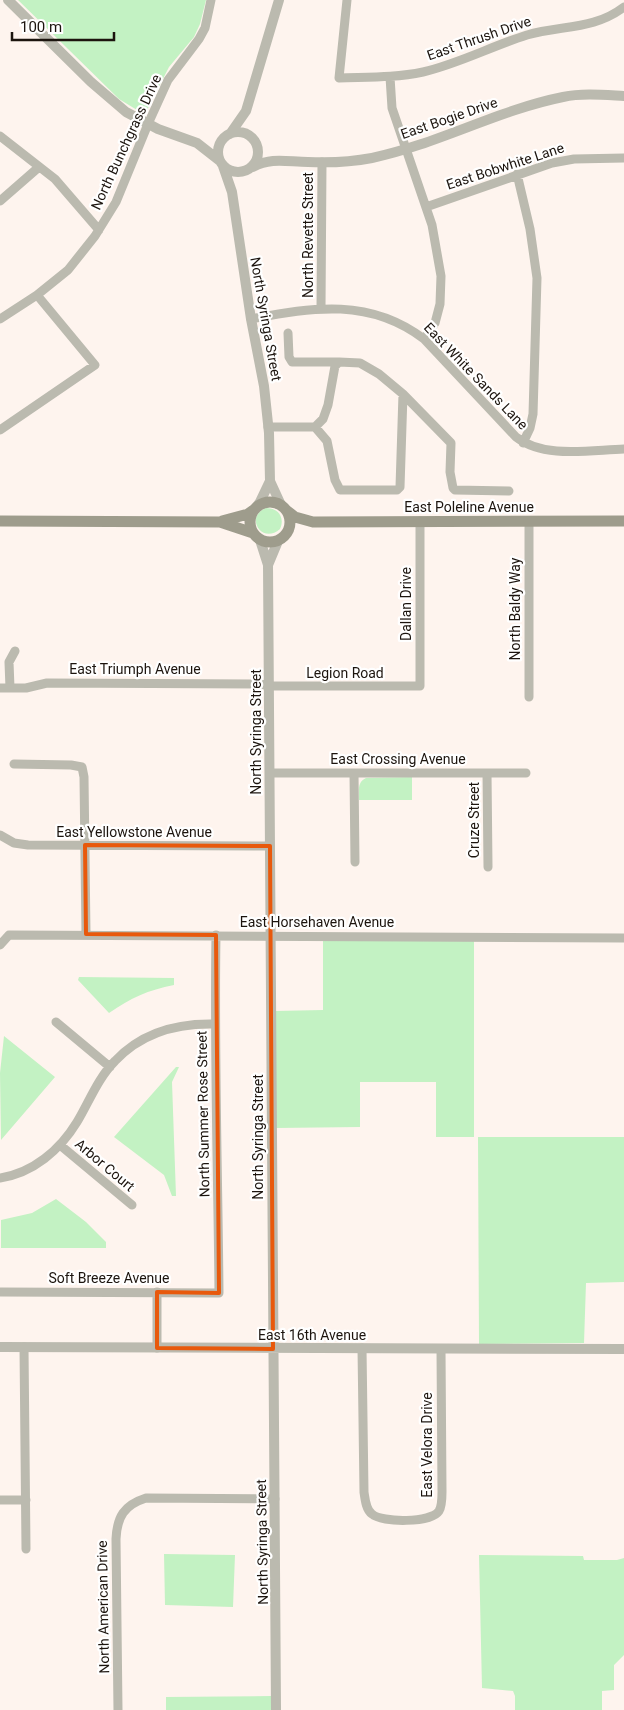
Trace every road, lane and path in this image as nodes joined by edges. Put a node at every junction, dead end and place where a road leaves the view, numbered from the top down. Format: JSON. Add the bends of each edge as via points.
{"nodes":[{"id":1,"x":8,"y":0,"type":"edge"},
{"id":2,"x":211,"y":0,"type":"edge"},
{"id":3,"x":279,"y":0,"type":"edge"},
{"id":4,"x":347,"y":0,"type":"edge"},
{"id":5,"x":624,"y":7,"type":"edge"},
{"id":6,"x":390,"y":77,"type":"junction"},
{"id":7,"x":624,"y":96,"type":"edge"},
{"id":8,"x":246,"y":111,"type":"junction"},
{"id":9,"x":148,"y":124,"type":"junction"},
{"id":10,"x":0,"y":136,"type":"edge"},
{"id":11,"x":227,"y":136,"type":"junction"},
{"id":12,"x":255,"y":141,"type":"junction"},
{"id":13,"x":197,"y":143,"type":"junction"},
{"id":14,"x":405,"y":148,"type":"junction"},
{"id":15,"x":624,"y":158,"type":"edge"},
{"id":16,"x":282,"y":159,"type":"junction"},
{"id":17,"x":322,"y":162,"type":"junction"},
{"id":18,"x":221,"y":163,"type":"junction"},
{"id":19,"x":39,"y":167,"type":"junction"},
{"id":20,"x":250,"y":169,"type":"junction"},
{"id":21,"x":517,"y":174,"type":"junction"},
{"id":22,"x":232,"y":192,"type":"junction"},
{"id":23,"x":0,"y":201,"type":"edge"},
{"id":24,"x":426,"y":207,"type":"junction"},
{"id":25,"x":99,"y":230,"type":"junction"},
{"id":26,"x":37,"y":295,"type":"junction"},
{"id":27,"x":321,"y":309,"type":"junction"},
{"id":28,"x":0,"y":319,"type":"edge"},
{"id":29,"x":251,"y":319,"type":"junction"},
{"id":30,"x":288,"y":333,"type":"dead end"},
{"id":31,"x":424,"y":339,"type":"junction"},
{"id":32,"x":339,"y":362,"type":"junction"},
{"id":33,"x":403,"y":394,"type":"junction"},
{"id":34,"x":268,"y":427,"type":"junction"},
{"id":35,"x":315,"y":427,"type":"junction"},
{"id":36,"x":0,"y":430,"type":"edge"},
{"id":37,"x":524,"y":443,"type":"junction"},
{"id":38,"x":624,"y":450,"type":"edge"},
{"id":39,"x":270,"y":481,"type":"junction"},
{"id":40,"x":509,"y":491,"type":"dead end"},
{"id":41,"x":283,"y":508,"type":"junction"},
{"id":42,"x":255,"y":509,"type":"junction"},
{"id":43,"x":0,"y":521,"type":"edge"},
{"id":44,"x":420,"y":521,"type":"junction"},
{"id":45,"x":220,"y":522,"type":"junction"},
{"id":46,"x":314,"y":522,"type":"junction"},
{"id":47,"x":529,"y":522,"type":"junction"},
{"id":48,"x":624,"y":522,"type":"edge"},
{"id":49,"x":257,"y":537,"type":"junction"},
{"id":50,"x":281,"y":539,"type":"junction"},
{"id":51,"x":268,"y":565,"type":"junction"},
{"id":52,"x":15,"y":651,"type":"dead end"},
{"id":53,"x":270,"y":686,"type":"junction"},
{"id":54,"x":420,"y":686,"type":"joint"},
{"id":55,"x":0,"y":688,"type":"edge"},
{"id":56,"x":10,"y":688,"type":"junction"},
{"id":57,"x":529,"y":696,"type":"dead end"},
{"id":58,"x":14,"y":764,"type":"dead end"},
{"id":59,"x":488,"y":772,"type":"junction"},
{"id":60,"x":354,"y":773,"type":"junction"},
{"id":61,"x":526,"y":773,"type":"dead end"},
{"id":62,"x":271,"y":774,"type":"junction"},
{"id":63,"x":0,"y":835,"type":"edge"},
{"id":64,"x":85,"y":845,"type":"junction"},
{"id":65,"x":270,"y":846,"type":"junction"},
{"id":66,"x":355,"y":862,"type":"dead end"},
{"id":67,"x":488,"y":867,"type":"dead end"},
{"id":68,"x":86,"y":934,"type":"junction"},
{"id":69,"x":216,"y":935,"type":"junction"},
{"id":70,"x":270,"y":936,"type":"junction"},
{"id":71,"x":624,"y":938,"type":"edge"},
{"id":72,"x":0,"y":946,"type":"edge"},
{"id":73,"x":56,"y":1022,"type":"dead end"},
{"id":74,"x":215,"y":1024,"type":"junction"},
{"id":75,"x":110,"y":1067,"type":"junction"},
{"id":76,"x":60,"y":1146,"type":"junction"},
{"id":77,"x":0,"y":1178,"type":"edge"},
{"id":78,"x":132,"y":1205,"type":"dead end"},
{"id":79,"x":0,"y":1292,"type":"edge"},
{"id":80,"x":157,"y":1292,"type":"junction"},
{"id":81,"x":219,"y":1293,"type":"joint"},
{"id":82,"x":0,"y":1347,"type":"edge"},
{"id":83,"x":24,"y":1347,"type":"junction"},
{"id":84,"x":157,"y":1348,"type":"junction"},
{"id":85,"x":362,"y":1348,"type":"junction"},
{"id":86,"x":273,"y":1349,"type":"junction"},
{"id":87,"x":441,"y":1349,"type":"junction"},
{"id":88,"x":624,"y":1349,"type":"edge"},
{"id":89,"x":275,"y":1499,"type":"junction"},
{"id":90,"x":0,"y":1500,"type":"edge"},
{"id":91,"x":26,"y":1500,"type":"junction"},
{"id":92,"x":26,"y":1549,"type":"dead end"},
{"id":93,"x":118,"y":1710,"type":"edge"},
{"id":94,"x":276,"y":1710,"type":"edge"}],
"edges":[{"from":1,"to":9,"type":"street","via":[[113,101]]},
{"from":2,"to":9,"type":"street","name":"North Bunchgrass Drive","via":[[205,28],[168,80]]},
{"from":3,"to":8,"type":"street"},
{"from":4,"to":6,"type":"street","name":"East Thrush Drive","via":[[339,78]]},
{"from":5,"to":6,"type":"street","name":"East Thrush Drive","via":[[596,23],[527,35],[433,69]]},
{"from":6,"to":14,"type":"street","via":[[392,108]]},
{"from":7,"to":14,"type":"street","name":"East Bogie Drive","via":[[566,96],[532,104]]},
{"from":8,"to":11,"type":"street"},
{"from":8,"to":12,"type":"street"},
{"from":9,"to":13,"type":"street"},
{"from":9,"to":25,"type":"street","name":"North Bunchgrass Drive","via":[[116,202]]},
{"from":10,"to":19,"type":"street"},
{"from":11,"to":12,"type":"street","via":[[242,132]]},
{"from":11,"to":13,"type":"street"},
{"from":11,"to":18,"type":"street","via":[[218,148]]},
{"from":12,"to":16,"type":"street","name":"East Bogie Drive"},
{"from":12,"to":20,"type":"street","via":[[259,156]]},
{"from":13,"to":18,"type":"street"},
{"from":14,"to":17,"type":"street","name":"East Bogie Drive","via":[[371,158]]},
{"from":14,"to":24,"type":"street"},
{"from":15,"to":21,"type":"street","name":"East Bobwhite Lane","via":[[574,159]]},
{"from":16,"to":17,"type":"street","name":"East Bogie Drive"},
{"from":16,"to":20,"type":"street","name":"East Bogie Drive","via":[[267,161]]},
{"from":17,"to":27,"type":"street","name":"North Revette Street"},
{"from":18,"to":20,"type":"street","via":[[234,172]]},
{"from":18,"to":22,"type":"street","name":"North Syringa Street"},
{"from":19,"to":23,"type":"street"},
{"from":19,"to":25,"type":"street","via":[[55,179]]},
{"from":20,"to":22,"type":"street","via":[[241,176]]},
{"from":21,"to":24,"type":"street","name":"East Bobwhite Lane"},
{"from":21,"to":37,"type":"street","via":[[537,278],[533,414]]},
{"from":22,"to":29,"type":"street","name":"North Syringa Street"},
{"from":24,"to":31,"type":"street","via":[[441,276],[440,304],[435,323]]},
{"from":25,"to":26,"type":"street","name":"North Bunchgrass Drive","via":[[68,270]]},
{"from":26,"to":28,"type":"street","name":"North Bunchgrass Drive"},
{"from":26,"to":36,"type":"street","via":[[95,365]]},
{"from":27,"to":29,"type":"street","name":"East White Sands Lane"},
{"from":27,"to":31,"type":"street","name":"East White Sands Lane","via":[[385,317]]},
{"from":29,"to":34,"type":"street","name":"North Syringa Street"},
{"from":30,"to":32,"type":"street","via":[[292,362]]},
{"from":31,"to":37,"type":"street","name":"East White Sands Lane"},
{"from":32,"to":33,"type":"street","via":[[360,363]]},
{"from":32,"to":35,"type":"street","via":[[335,366],[323,419]]},
{"from":33,"to":35,"type":"street","via":[[400,487],[397,490],[340,490],[327,441]]},
{"from":33,"to":40,"type":"street","via":[[451,443],[452,488]]},
{"from":34,"to":35,"type":"street"},
{"from":34,"to":39,"type":"street","name":"North Syringa Street"},
{"from":37,"to":38,"type":"street","name":"East White Sands Lane","via":[[550,451]]},
{"from":39,"to":41,"type":"street","name":"North Syringa Street"},
{"from":39,"to":42,"type":"street","name":"North Syringa Street"},
{"from":41,"to":42,"type":"main road","via":[[269,502]]},
{"from":41,"to":46,"type":"main road","name":"East Poleline Avenue","via":[[295,517]]},
{"from":41,"to":50,"type":"main road","via":[[290,523]]},
{"from":42,"to":45,"type":"main road"},
{"from":42,"to":49,"type":"main road","via":[[250,524]]},
{"from":43,"to":45,"type":"main road"},
{"from":44,"to":46,"type":"main road","name":"East Poleline Avenue"},
{"from":44,"to":47,"type":"main road","name":"East Poleline Avenue"},
{"from":44,"to":54,"type":"street","name":"Dallan Drive"},
{"from":45,"to":49,"type":"main road"},
{"from":46,"to":50,"type":"main road","name":"East Poleline Avenue","via":[[291,531]]},
{"from":47,"to":48,"type":"main road","name":"East Poleline Avenue"},
{"from":47,"to":57,"type":"street","name":"North Baldy Way"},
{"from":49,"to":50,"type":"main road","via":[[270,543]]},
{"from":49,"to":51,"type":"street","name":"North Syringa Street"},
{"from":50,"to":51,"type":"street","name":"North Syringa Street"},
{"from":51,"to":53,"type":"street","name":"North Syringa Street"},
{"from":52,"to":56,"type":"street","via":[[10,662]]},
{"from":53,"to":54,"type":"street","name":"Legion Road"},
{"from":53,"to":56,"type":"street","name":"East Triumph Avenue","via":[[47,683]]},
{"from":53,"to":62,"type":"street","name":"North Syringa Street"},
{"from":55,"to":56,"type":"street","name":"East Triumph Avenue"},
{"from":58,"to":64,"type":"street","via":[[82,767]]},
{"from":59,"to":60,"type":"street","name":"East Crossing Avenue"},
{"from":59,"to":61,"type":"street","name":"East Crossing Avenue"},
{"from":59,"to":67,"type":"street","name":"Cruze Street"},
{"from":60,"to":62,"type":"street","name":"East Crossing Avenue"},
{"from":60,"to":66,"type":"street"},
{"from":62,"to":65,"type":"street","name":"North Syringa Street"},
{"from":63,"to":64,"type":"street","name":"East Yellowstone Avenue","via":[[14,843],[28,845]]},
{"from":64,"to":65,"type":"street","name":"East Yellowstone Avenue"},
{"from":64,"to":68,"type":"street"},
{"from":65,"to":70,"type":"street","name":"North Syringa Street"},
{"from":68,"to":69,"type":"street","name":"East Horsehaven Avenue"},
{"from":68,"to":72,"type":"street","name":"East Horsehaven Avenue","via":[[9,935]]},
{"from":69,"to":70,"type":"street","name":"East Horsehaven Avenue"},
{"from":69,"to":74,"type":"street","name":"North Summer Rose Street"},
{"from":70,"to":71,"type":"street","name":"East Horsehaven Avenue"},
{"from":70,"to":86,"type":"street","name":"North Syringa Street"},
{"from":73,"to":75,"type":"street"},
{"from":74,"to":75,"type":"street","via":[[181,1025],[160,1030],[130,1047]]},
{"from":74,"to":81,"type":"street","name":"North Summer Rose Street"},
{"from":75,"to":76,"type":"street"},
{"from":76,"to":77,"type":"street","via":[[32,1167]]},
{"from":76,"to":78,"type":"street","name":"Arbor Court"},
{"from":79,"to":80,"type":"street","name":"Soft Breeze Avenue"},
{"from":80,"to":81,"type":"street","name":"Soft Breeze Avenue"},
{"from":80,"to":84,"type":"street"},
{"from":82,"to":83,"type":"street","name":"East 16th Avenue"},
{"from":83,"to":84,"type":"street","name":"East 16th Avenue"},
{"from":83,"to":91,"type":"street"},
{"from":84,"to":86,"type":"street","name":"East 16th Avenue"},
{"from":85,"to":86,"type":"street","name":"East 16th Avenue"},
{"from":85,"to":87,"type":"street","name":"East 16th Avenue"},
{"from":85,"to":87,"type":"street","name":"East Velora Drive","via":[[364,1492],[369,1512],[385,1520],[426,1519],[440,1511]]},
{"from":86,"to":89,"type":"street","name":"North Syringa Street"},
{"from":87,"to":88,"type":"street","name":"East 16th Avenue"},
{"from":89,"to":93,"type":"street","name":"North American Drive","via":[[146,1498],[135,1501],[124,1511],[116,1539]]},
{"from":89,"to":94,"type":"street","name":"North Syringa Street"},
{"from":90,"to":91,"type":"street"},
{"from":91,"to":92,"type":"street"}]}
